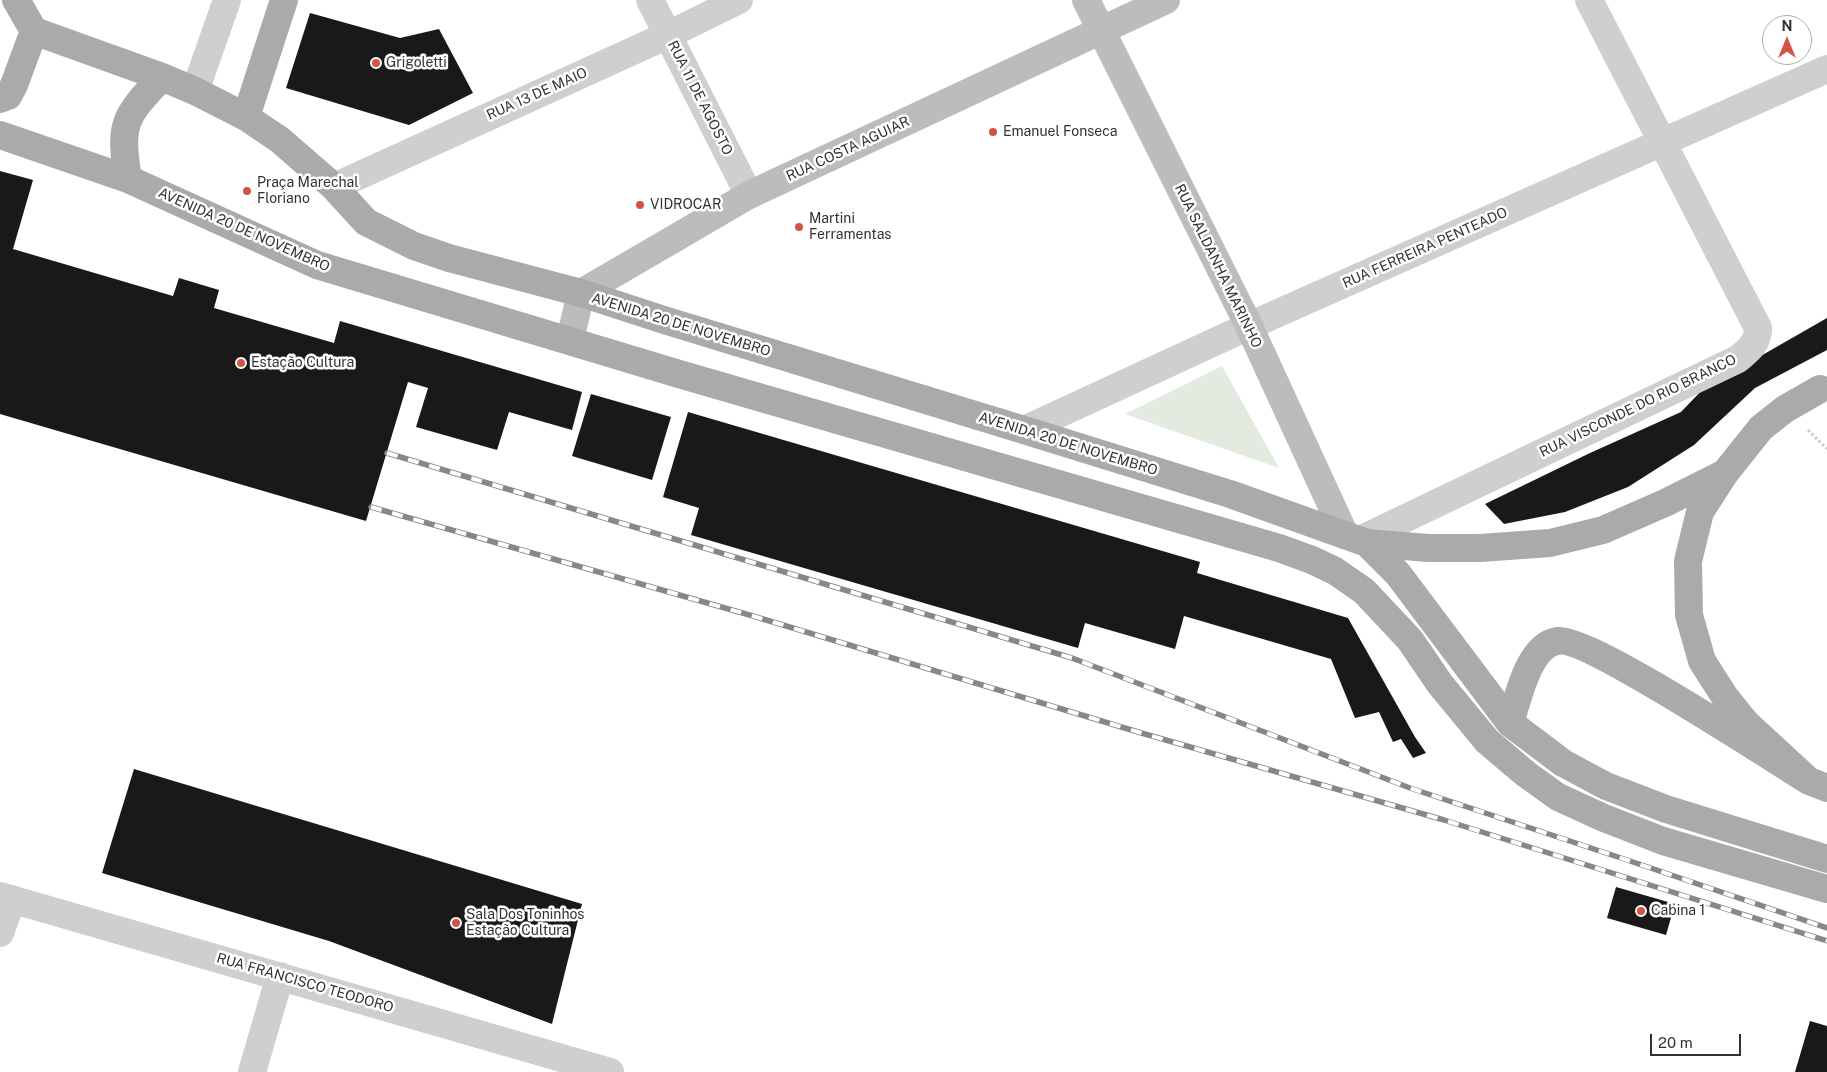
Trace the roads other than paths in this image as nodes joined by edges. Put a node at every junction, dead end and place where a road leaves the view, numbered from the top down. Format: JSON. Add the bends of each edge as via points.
{"nodes":[{"id":1,"x":16,"y":0,"type":"edge"},
{"id":2,"x":227,"y":0,"type":"edge"},
{"id":3,"x":284,"y":0,"type":"edge"},
{"id":4,"x":650,"y":0,"type":"edge"},
{"id":5,"x":739,"y":0,"type":"edge"},
{"id":6,"x":1086,"y":0,"type":"edge"},
{"id":7,"x":1166,"y":0,"type":"edge"},
{"id":8,"x":1589,"y":0,"type":"edge"},
{"id":9,"x":34,"y":31,"type":"junction"},
{"id":10,"x":1101,"y":31,"type":"junction"},
{"id":11,"x":668,"y":35,"type":"junction"},
{"id":12,"x":1827,"y":68,"type":"edge"},
{"id":13,"x":162,"y":77,"type":"junction"},
{"id":14,"x":195,"y":91,"type":"junction"},
{"id":15,"x":0,"y":99,"type":"edge"},
{"id":16,"x":246,"y":117,"type":"junction"},
{"id":17,"x":0,"y":135,"type":"edge"},
{"id":18,"x":1662,"y":141,"type":"junction"},
{"id":19,"x":128,"y":179,"type":"junction"},
{"id":20,"x":334,"y":187,"type":"junction"},
{"id":21,"x":749,"y":195,"type":"junction"},
{"id":22,"x":581,"y":293,"type":"junction"},
{"id":23,"x":1249,"y":326,"type":"junction"},
{"id":24,"x":570,"y":340,"type":"junction"},
{"id":25,"x":1823,"y":387,"type":"edge"},
{"id":26,"x":1024,"y":430,"type":"junction"},
{"id":27,"x":1724,"y":472,"type":"junction"},
{"id":28,"x":1357,"y":539,"type":"junction"},
{"id":29,"x":1510,"y":723,"type":"junction"},
{"id":30,"x":1818,"y":784,"type":"edge"},
{"id":31,"x":1827,"y":859,"type":"edge"},
{"id":32,"x":1827,"y":890,"type":"edge"},
{"id":33,"x":6,"y":897,"type":"edge"},
{"id":34,"x":0,"y":933,"type":"edge"},
{"id":35,"x":280,"y":976,"type":"junction"},
{"id":36,"x":252,"y":1072,"type":"edge"},
{"id":37,"x":610,"y":1072,"type":"edge"}],
"edges":[{"from":1,"to":9,"type":"main road"},
{"from":2,"to":14,"type":"street"},
{"from":3,"to":16,"type":"main road"},
{"from":4,"to":11,"type":"street","name":"RUA 11 DE AGOSTO"},
{"from":5,"to":11,"type":"street","name":"RUA 13 DE MAIO"},
{"from":6,"to":10,"type":"street","name":"RUA SALDANHA MARINHO"},
{"from":7,"to":10,"type":"street","name":"RUA COSTA AGUIAR"},
{"from":8,"to":18,"type":"street","name":"RUA VISCONDE DO RIO BRANCO"},
{"from":9,"to":13,"type":"main road","name":"AVENIDA 20 DE NOVEMBRO"},
{"from":9,"to":15,"type":"main road","via":[[14,86],[8,96]]},
{"from":10,"to":21,"type":"street","name":"RUA COSTA AGUIAR"},
{"from":10,"to":23,"type":"street","name":"RUA SALDANHA MARINHO"},
{"from":11,"to":20,"type":"street","name":"RUA 13 DE MAIO"},
{"from":11,"to":21,"type":"street","name":"RUA 11 DE AGOSTO"},
{"from":12,"to":18,"type":"street","name":"RUA FERREIRA PENTEADO"},
{"from":13,"to":14,"type":"main road","name":"AVENIDA 20 DE NOVEMBRO"},
{"from":13,"to":19,"type":"main road","via":[[140,100],[126,125],[123,141]]},
{"from":14,"to":16,"type":"main road","name":"AVENIDA 20 DE NOVEMBRO"},
{"from":16,"to":20,"type":"main road","name":"AVENIDA 20 DE NOVEMBRO","via":[[280,140]]},
{"from":17,"to":19,"type":"main road","name":"AVENIDA 20 DE NOVEMBRO"},
{"from":18,"to":23,"type":"street","name":"RUA FERREIRA PENTEADO"},
{"from":18,"to":28,"type":"street","name":"RUA VISCONDE DO RIO BRANCO","via":[[1758,328],[1753,347],[1738,359]]},
{"from":19,"to":24,"type":"main road","name":"AVENIDA 20 DE NOVEMBRO","via":[[317,265]]},
{"from":20,"to":22,"type":"main road","name":"AVENIDA 20 DE NOVEMBRO","via":[[366,222],[414,246]]},
{"from":21,"to":22,"type":"street","name":"RUA COSTA AGUIAR"},
{"from":22,"to":24,"type":"street"},
{"from":22,"to":26,"type":"main road","name":"AVENIDA 20 DE NOVEMBRO"},
{"from":23,"to":26,"type":"street","name":"RUA FERREIRA PENTEADO"},
{"from":23,"to":28,"type":"street","name":"RUA SALDANHA MARINHO"},
{"from":24,"to":32,"type":"main road","name":"AVENIDA 20 DE NOVEMBRO","via":[[1312,560],[1364,591],[1410,640],[1440,684],[1487,741],[1558,797],[1663,840]]},
{"from":25,"to":27,"type":"main road","bridge":true,"via":[[1785,409],[1761,428]]},
{"from":26,"to":28,"type":"main road","name":"AVENIDA 20 DE NOVEMBRO","via":[[1230,494]]},
{"from":27,"to":28,"type":"main road","via":[[1603,530],[1550,543],[1428,548]]},
{"from":27,"to":30,"type":"main road","via":[[1700,512],[1688,561],[1689,615],[1702,661],[1724,697],[1746,723]]},
{"from":28,"to":29,"type":"main road","via":[[1398,574]]},
{"from":29,"to":30,"type":"main road","via":[[1534,657],[1545,646],[1558,640],[1572,642],[1624,667]]},
{"from":29,"to":31,"type":"main road","via":[[1563,763],[1606,786],[1666,809]]},
{"from":33,"to":34,"type":"street"},
{"from":33,"to":35,"type":"street","name":"RUA FRANCISCO TEODORO"},
{"from":35,"to":36,"type":"street"},
{"from":35,"to":37,"type":"street","name":"RUA FRANCISCO TEODORO"}]}
